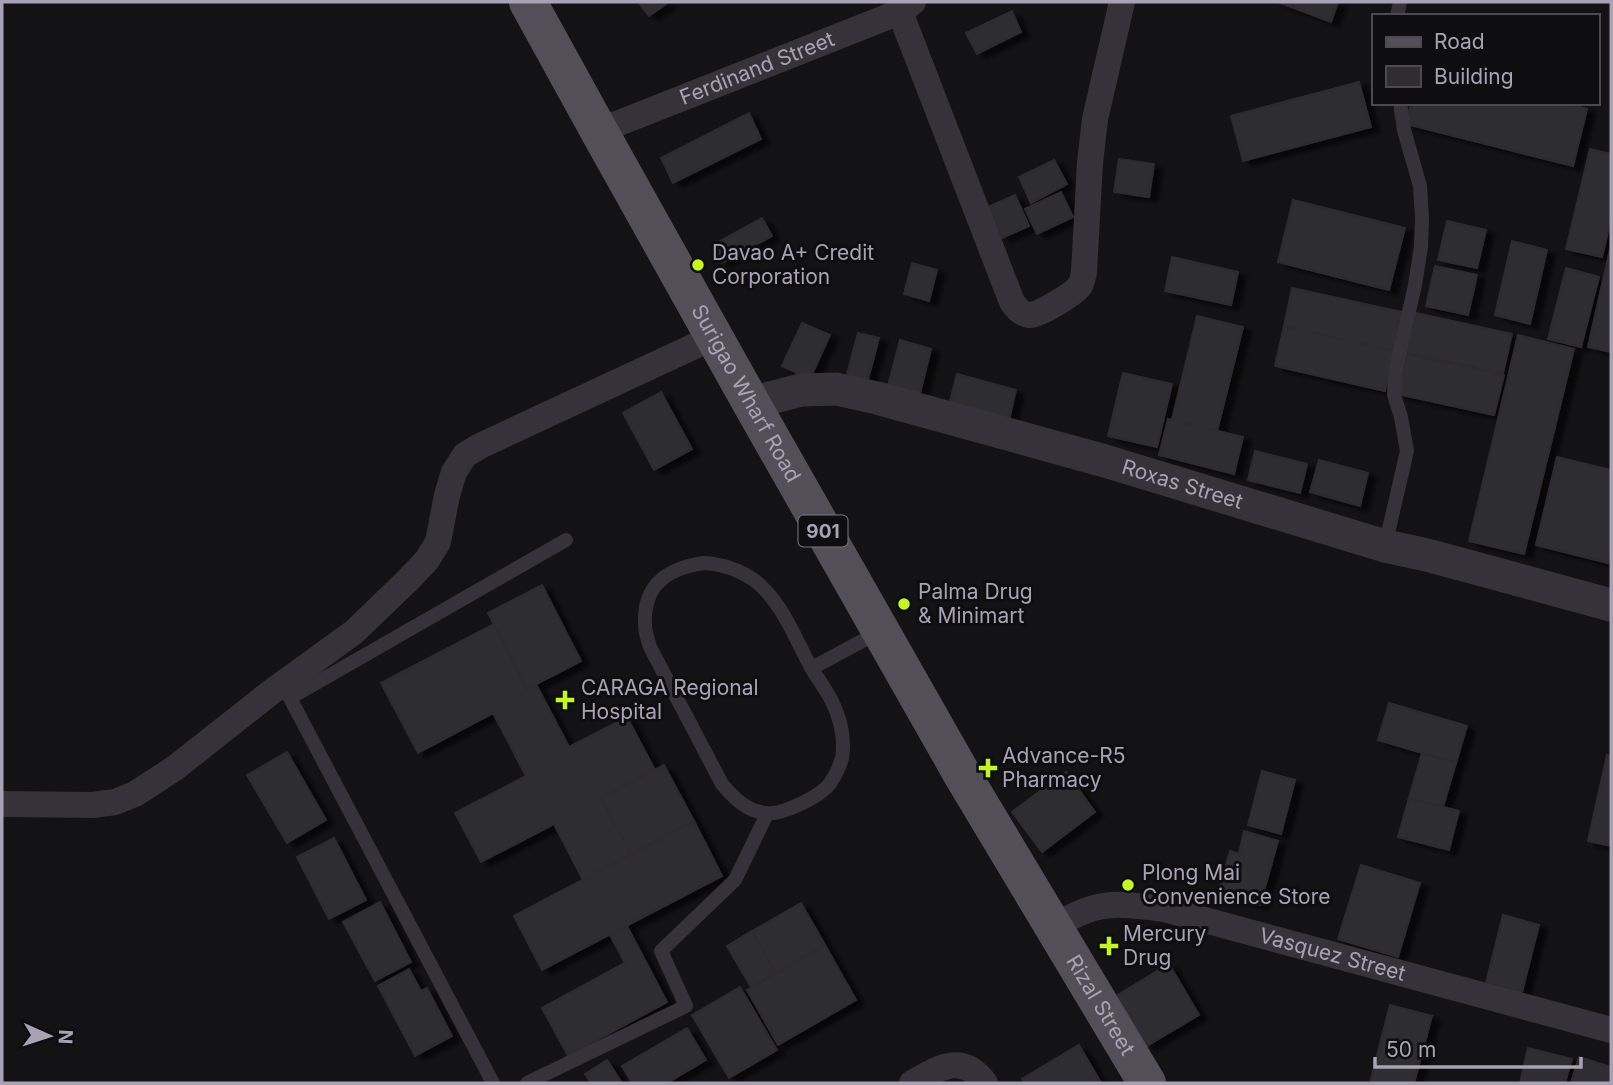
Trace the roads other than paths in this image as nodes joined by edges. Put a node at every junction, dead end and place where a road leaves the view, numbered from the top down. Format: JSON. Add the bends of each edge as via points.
{"nodes":[{"id":1,"x":528,"y":2,"type":"edge"},
{"id":2,"x":1122,"y":2,"type":"edge"},
{"id":3,"x":906,"y":7,"type":"edge"},
{"id":4,"x":1400,"y":105,"type":"edge"},
{"id":5,"x":599,"y":131,"type":"junction"},
{"id":6,"x":714,"y":337,"type":"junction"},
{"id":7,"x":751,"y":402,"type":"junction"},
{"id":8,"x":566,"y":540,"type":"dead end"},
{"id":9,"x":1385,"y":546,"type":"junction"},
{"id":10,"x":1611,"y":606,"type":"edge"},
{"id":11,"x":880,"y":631,"type":"junction"},
{"id":12,"x":812,"y":668,"type":"junction"},
{"id":13,"x":2,"y":804,"type":"edge"},
{"id":14,"x":767,"y":814,"type":"junction"},
{"id":15,"x":1054,"y":926,"type":"junction"},
{"id":16,"x":1611,"y":1030,"type":"edge"},
{"id":17,"x":493,"y":1083,"type":"edge"},
{"id":18,"x":527,"y":1083,"type":"edge"},
{"id":19,"x":912,"y":1083,"type":"edge"},
{"id":20,"x":985,"y":1083,"type":"edge"},
{"id":21,"x":1147,"y":1083,"type":"edge"}],
"edges":[{"from":1,"to":5,"type":"main road","name":"Surigao Wharf Road","number":"901"},
{"from":2,"to":3,"type":"street","via":[[1095,120],[1081,285],[1034,315],[1017,310],[1012,302]]},
{"from":3,"to":5,"type":"street","name":"Ferdinand Street"},
{"from":4,"to":9,"type":"lane","via":[[1420,186],[1421,247],[1395,373],[1394,395],[1407,452]]},
{"from":5,"to":6,"type":"main road","name":"Surigao Wharf Road","number":"901"},
{"from":6,"to":7,"type":"main road","name":"Surigao Wharf Road","number":"901"},
{"from":6,"to":13,"type":"street","via":[[465,455],[454,472],[438,542],[427,560],[354,632],[175,768],[116,802]]},
{"from":7,"to":9,"type":"street","name":"Roxas Street","via":[[801,390],[836,389],[877,398]]},
{"from":7,"to":11,"type":"main road","name":"Surigao Wharf Road","number":"901"},
{"from":8,"to":17,"type":"lane","via":[[290,698]]},
{"from":9,"to":10,"type":"street","name":"Roxas Street"},
{"from":11,"to":12,"type":"lane"},
{"from":11,"to":15,"type":"main road","name":"Surigao Wharf Road","number":"901"},
{"from":12,"to":14,"type":"lane","via":[[838,716],[842,758],[830,784],[812,798]]},
{"from":12,"to":14,"type":"lane","via":[[768,594],[738,571],[722,564],[689,565],[654,585],[645,625],[650,647],[722,784],[748,808]]},
{"from":14,"to":18,"type":"lane","via":[[735,880],[661,951],[686,1006]]},
{"from":15,"to":16,"type":"street","name":"Vasquez Street","via":[[1105,905],[1164,909]]},
{"from":15,"to":21,"type":"main road","name":"Rizal Street","number":"901"},
{"from":19,"to":20,"type":"street","via":[[940,1067],[961,1065]]}]}
